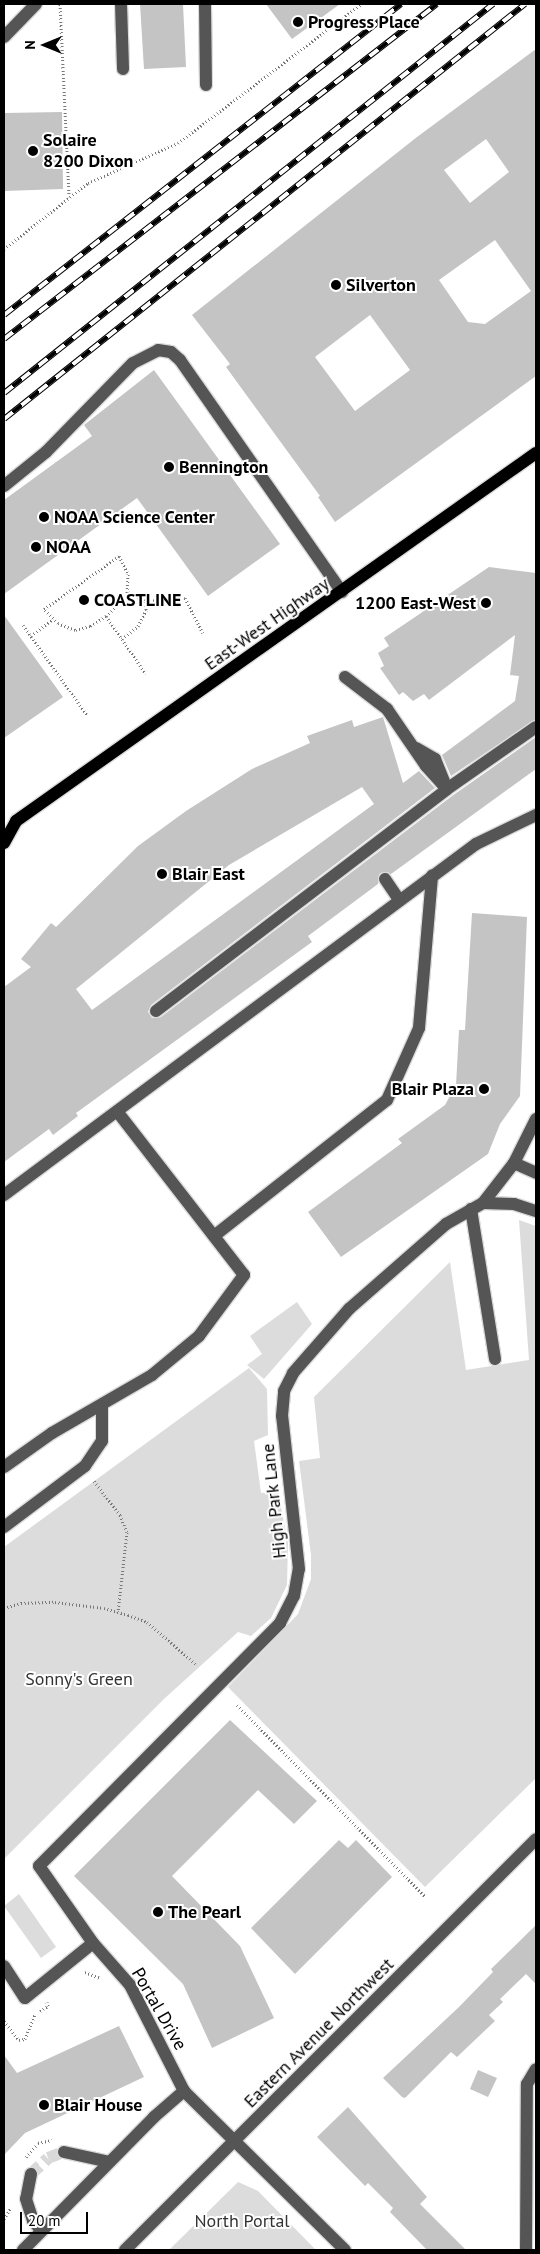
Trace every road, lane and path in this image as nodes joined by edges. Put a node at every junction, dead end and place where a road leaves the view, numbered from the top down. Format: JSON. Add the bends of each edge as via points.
{"nodes":[{"id":1,"x":36,"y":4,"type":"edge"},
{"id":2,"x":60,"y":4,"type":"edge"},
{"id":3,"x":121,"y":4,"type":"edge"},
{"id":4,"x":205,"y":4,"type":"edge"},
{"id":5,"x":361,"y":4,"type":"edge"},
{"id":6,"x":4,"y":37,"type":"edge"},
{"id":7,"x":122,"y":70,"type":"dead end"},
{"id":8,"x":206,"y":85,"type":"dead end"},
{"id":9,"x":69,"y":198,"type":"junction"},
{"id":10,"x":4,"y":249,"type":"edge"},
{"id":11,"x":536,"y":453,"type":"edge"},
{"id":12,"x":4,"y":486,"type":"edge"},
{"id":13,"x":128,"y":592,"type":"junction"},
{"id":14,"x":342,"y":592,"type":"junction"},
{"id":15,"x":146,"y":601,"type":"junction"},
{"id":16,"x":106,"y":616,"type":"junction"},
{"id":17,"x":53,"y":619,"type":"junction"},
{"id":18,"x":23,"y":625,"type":"dead end"},
{"id":19,"x":203,"y":633,"type":"dead end"},
{"id":20,"x":31,"y":636,"type":"junction"},
{"id":21,"x":122,"y":639,"type":"junction"},
{"id":22,"x":146,"y":674,"type":"dead end"},
{"id":23,"x":345,"y":677,"type":"dead end"},
{"id":24,"x":87,"y":715,"type":"dead end"},
{"id":25,"x":536,"y":727,"type":"edge"},
{"id":26,"x":447,"y":789,"type":"junction"},
{"id":27,"x":536,"y":815,"type":"edge"},
{"id":28,"x":10,"y":820,"type":"edge"},
{"id":29,"x":4,"y":843,"type":"edge"},
{"id":30,"x":432,"y":876,"type":"junction"},
{"id":31,"x":384,"y":879,"type":"dead end"},
{"id":32,"x":399,"y":900,"type":"junction"},
{"id":33,"x":156,"y":1011,"type":"dead end"},
{"id":34,"x":117,"y":1111,"type":"junction"},
{"id":35,"x":536,"y":1120,"type":"edge"},
{"id":36,"x":514,"y":1163,"type":"junction"},
{"id":37,"x":536,"y":1173,"type":"edge"},
{"id":38,"x":4,"y":1195,"type":"edge"},
{"id":39,"x":477,"y":1206,"type":"junction"},
{"id":40,"x":536,"y":1211,"type":"edge"},
{"id":41,"x":214,"y":1236,"type":"junction"},
{"id":42,"x":495,"y":1359,"type":"dead end"},
{"id":43,"x":102,"y":1406,"type":"junction"},
{"id":44,"x":4,"y":1467,"type":"edge"},
{"id":45,"x":92,"y":1477,"type":"dead end"},
{"id":46,"x":4,"y":1527,"type":"edge"},
{"id":47,"x":4,"y":1608,"type":"edge"},
{"id":48,"x":118,"y":1612,"type":"junction"},
{"id":49,"x":197,"y":1665,"type":"dead end"},
{"id":50,"x":237,"y":1705,"type":"dead end"},
{"id":51,"x":536,"y":1839,"type":"edge"},
{"id":52,"x":39,"y":1866,"type":"joint"},
{"id":53,"x":426,"y":1897,"type":"dead end"},
{"id":54,"x":93,"y":1944,"type":"junction"},
{"id":55,"x":4,"y":1966,"type":"edge"},
{"id":56,"x":85,"y":1972,"type":"dead end"},
{"id":57,"x":105,"y":1980,"type":"dead end"},
{"id":58,"x":536,"y":2068,"type":"edge"},
{"id":59,"x":184,"y":2090,"type":"junction"},
{"id":60,"x":58,"y":2138,"type":"dead end"},
{"id":61,"x":236,"y":2140,"type":"junction"},
{"id":62,"x":64,"y":2152,"type":"tunnel mouth"},
{"id":63,"x":23,"y":2161,"type":"dead end"},
{"id":64,"x":109,"y":2162,"type":"junction"},
{"id":65,"x":31,"y":2174,"type":"tunnel mouth"},
{"id":66,"x":12,"y":2207,"type":"dead end"},
{"id":67,"x":4,"y":2219,"type":"edge"},
{"id":68,"x":42,"y":2231,"type":"junction"},
{"id":69,"x":23,"y":2250,"type":"edge"},
{"id":70,"x":125,"y":2250,"type":"edge"},
{"id":71,"x":345,"y":2250,"type":"edge"},
{"id":72,"x":526,"y":2250,"type":"edge"}],
"edges":[{"from":1,"to":6,"type":"street"},
{"from":2,"to":9,"type":"path"},
{"from":3,"to":7,"type":"street"},
{"from":4,"to":8,"type":"street"},
{"from":5,"to":9,"type":"path","via":[[178,143],[88,183]]},
{"from":9,"to":10,"type":"path"},
{"from":11,"to":14,"type":"main road","name":"East-West Highway"},
{"from":12,"to":14,"type":"street","via":[[46,452],[133,363],[158,350],[171,352],[180,360]]},
{"from":13,"to":15,"type":"path"},
{"from":13,"to":16,"type":"path","via":[[123,603]]},
{"from":13,"to":17,"type":"path","via":[[128,574],[119,556],[44,609]]},
{"from":14,"to":28,"type":"main road","name":"East-West Highway"},
{"from":15,"to":19,"type":"path","via":[[185,598]]},
{"from":15,"to":21,"type":"path","via":[[146,610],[138,626]]},
{"from":16,"to":17,"type":"path","via":[[90,626],[75,630]]},
{"from":16,"to":21,"type":"path"},
{"from":17,"to":20,"type":"path"},
{"from":18,"to":20,"type":"path"},
{"from":20,"to":24,"type":"path"},
{"from":21,"to":22,"type":"path"},
{"from":23,"to":26,"type":"street","via":[[387,709]]},
{"from":25,"to":26,"type":"street"},
{"from":26,"to":33,"type":"street"},
{"from":27,"to":30,"type":"street","via":[[476,844]]},
{"from":28,"to":29,"type":"main road","name":"East-West Highway"},
{"from":30,"to":32,"type":"street"},
{"from":30,"to":41,"type":"street","via":[[419,1028],[387,1100]]},
{"from":31,"to":32,"type":"street"},
{"from":32,"to":34,"type":"street"},
{"from":34,"to":38,"type":"street"},
{"from":34,"to":41,"type":"street"},
{"from":35,"to":36,"type":"street"},
{"from":36,"to":37,"type":"street"},
{"from":36,"to":39,"type":"street"},
{"from":39,"to":40,"type":"street","via":[[514,1204]]},
{"from":39,"to":42,"type":"street"},
{"from":39,"to":52,"type":"street","name":"High Park Lane","via":[[446,1224],[349,1309],[293,1373],[284,1391],[282,1416],[299,1569],[294,1596],[280,1623]]},
{"from":41,"to":43,"type":"street","via":[[244,1275],[199,1336],[152,1375]]},
{"from":43,"to":44,"type":"street","via":[[52,1433]]},
{"from":43,"to":46,"type":"street","via":[[102,1441],[86,1466]]},
{"from":45,"to":48,"type":"path","via":[[120,1515],[127,1532]]},
{"from":47,"to":48,"type":"path","via":[[21,1603],[55,1602]]},
{"from":48,"to":49,"type":"path","via":[[147,1622]]},
{"from":50,"to":53,"type":"path"},
{"from":51,"to":61,"type":"street","name":"Eastern Avenue Northwest"},
{"from":52,"to":54,"type":"street","name":"Portal Drive"},
{"from":54,"to":55,"type":"street","via":[[26,1998]]},
{"from":54,"to":59,"type":"street","name":"Portal Drive","via":[[130,1985]]},
{"from":56,"to":57,"type":"path"},
{"from":58,"to":72,"type":"street","via":[[527,2084]]},
{"from":59,"to":61,"type":"street","name":"Portal Drive"},
{"from":59,"to":64,"type":"street"},
{"from":60,"to":63,"type":"path","via":[[38,2143]]},
{"from":61,"to":70,"type":"street","name":"Eastern Avenue Northwest"},
{"from":61,"to":71,"type":"street","name":"Portal Drive"},
{"from":62,"to":64,"type":"street"},
{"from":64,"to":68,"type":"street"},
{"from":65,"to":68,"type":"street","via":[[26,2199],[33,2221]]},
{"from":66,"to":67,"type":"path"},
{"from":68,"to":69,"type":"street"}]}
